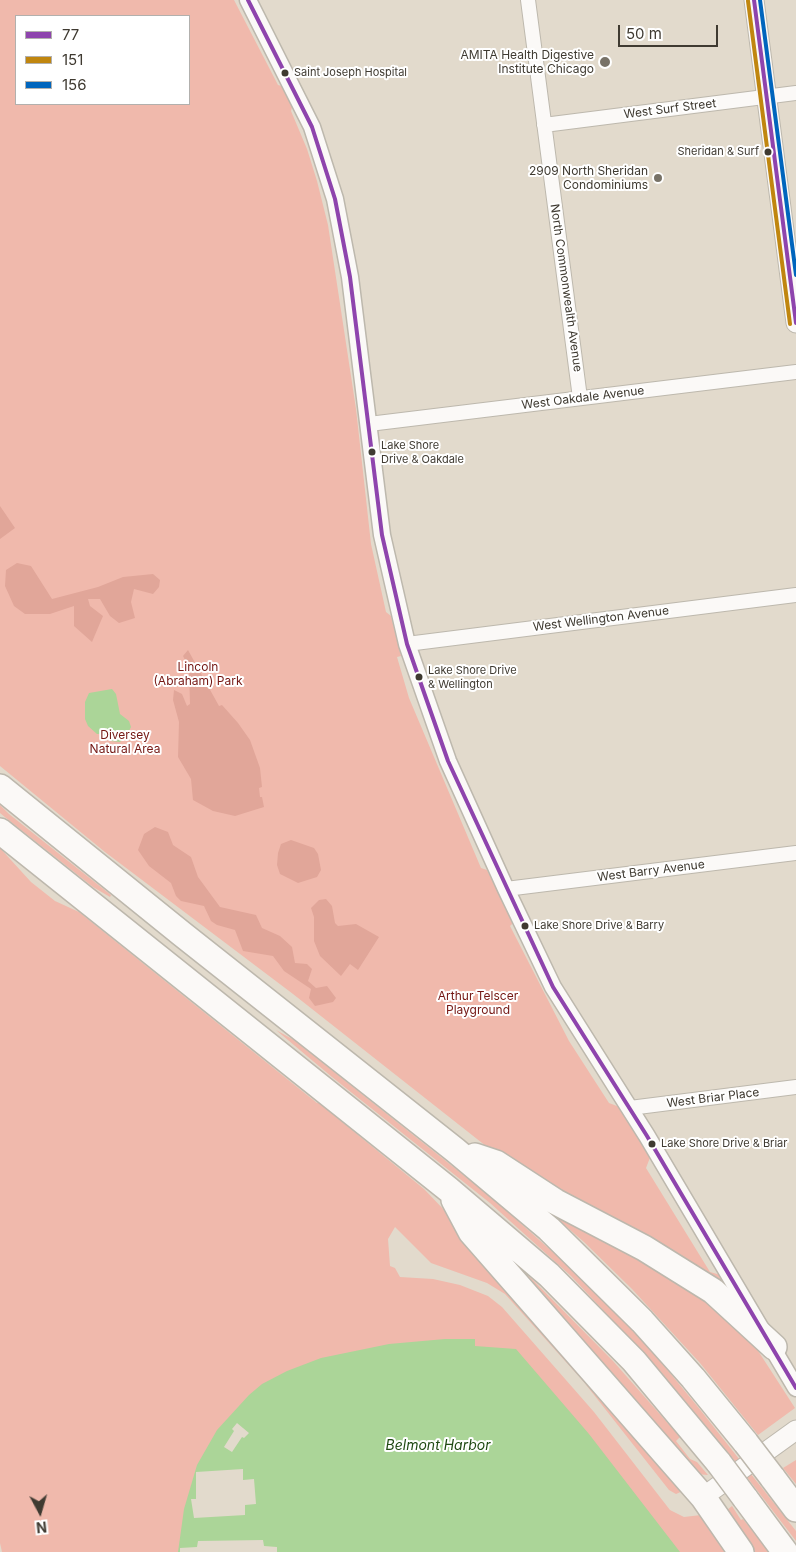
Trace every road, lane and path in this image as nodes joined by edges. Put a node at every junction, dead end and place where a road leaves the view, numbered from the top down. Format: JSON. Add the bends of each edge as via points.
{"nodes":[{"id":1,"x":248,"y":0,"type":"edge"},
{"id":2,"x":528,"y":0,"type":"edge"},
{"id":3,"x":754,"y":0,"type":"edge"},
{"id":4,"x":796,"y":93,"type":"edge"},
{"id":5,"x":767,"y":97,"type":"junction"},
{"id":6,"x":544,"y":126,"type":"junction"},
{"id":7,"x":796,"y":323,"type":"edge"},
{"id":8,"x":796,"y":372,"type":"edge"},
{"id":9,"x":580,"y":398,"type":"junction"},
{"id":10,"x":369,"y":424,"type":"junction"},
{"id":11,"x":796,"y":595,"type":"edge"},
{"id":12,"x":407,"y":644,"type":"junction"},
{"id":13,"x":0,"y":787,"type":"edge"},
{"id":14,"x":0,"y":831,"type":"edge"},
{"id":15,"x":796,"y":853,"type":"edge"},
{"id":16,"x":506,"y":889,"type":"junction"},
{"id":17,"x":796,"y":1087,"type":"edge"},
{"id":18,"x":630,"y":1108,"type":"junction"},
{"id":19,"x":455,"y":1150,"type":"junction"},
{"id":20,"x":448,"y":1189,"type":"junction"},
{"id":21,"x":774,"y":1347,"type":"junction"},
{"id":22,"x":796,"y":1388,"type":"edge"},
{"id":23,"x":796,"y":1430,"type":"edge"},
{"id":24,"x":703,"y":1497,"type":"junction"},
{"id":25,"x":796,"y":1509,"type":"edge"},
{"id":26,"x":741,"y":1552,"type":"edge"},
{"id":27,"x":785,"y":1552,"type":"edge"}],
"edges":[{"from":1,"to":10,"type":"street","via":[[312,127],[327,170],[350,277]]},
{"from":2,"to":6,"type":"street","name":"North Commonwealth Avenue"},
{"from":3,"to":5,"type":"main road"},
{"from":4,"to":5,"type":"street","name":"West Surf Street"},
{"from":5,"to":6,"type":"street","name":"West Surf Street"},
{"from":5,"to":7,"type":"main road"},
{"from":6,"to":9,"type":"street","name":"North Commonwealth Avenue"},
{"from":8,"to":9,"type":"street","name":"West Oakdale Avenue"},
{"from":9,"to":10,"type":"street","name":"West Oakdale Avenue"},
{"from":10,"to":12,"type":"street","via":[[382,535]]},
{"from":11,"to":12,"type":"street","name":"West Wellington Avenue"},
{"from":12,"to":16,"type":"street","via":[[448,761]]},
{"from":13,"to":19,"type":"highway"},
{"from":14,"to":20,"type":"highway"},
{"from":15,"to":16,"type":"street","name":"West Barry Avenue"},
{"from":16,"to":18,"type":"street","via":[[554,986]]},
{"from":17,"to":18,"type":"street","name":"West Briar Place"},
{"from":18,"to":21,"type":"street"},
{"from":19,"to":21,"type":"highway","via":[[496,1163],[556,1202],[644,1248],[714,1291]]},
{"from":19,"to":25,"type":"highway","bridge":true,"via":[[549,1230],[642,1321],[693,1378]]},
{"from":20,"to":24,"type":"highway","via":[[471,1232]]},
{"from":20,"to":27,"type":"highway","bridge":true,"via":[[549,1275],[634,1360],[719,1463]]},
{"from":21,"to":22,"type":"street"},
{"from":23,"to":24,"type":"main road"},
{"from":24,"to":26,"type":"highway"}]}
